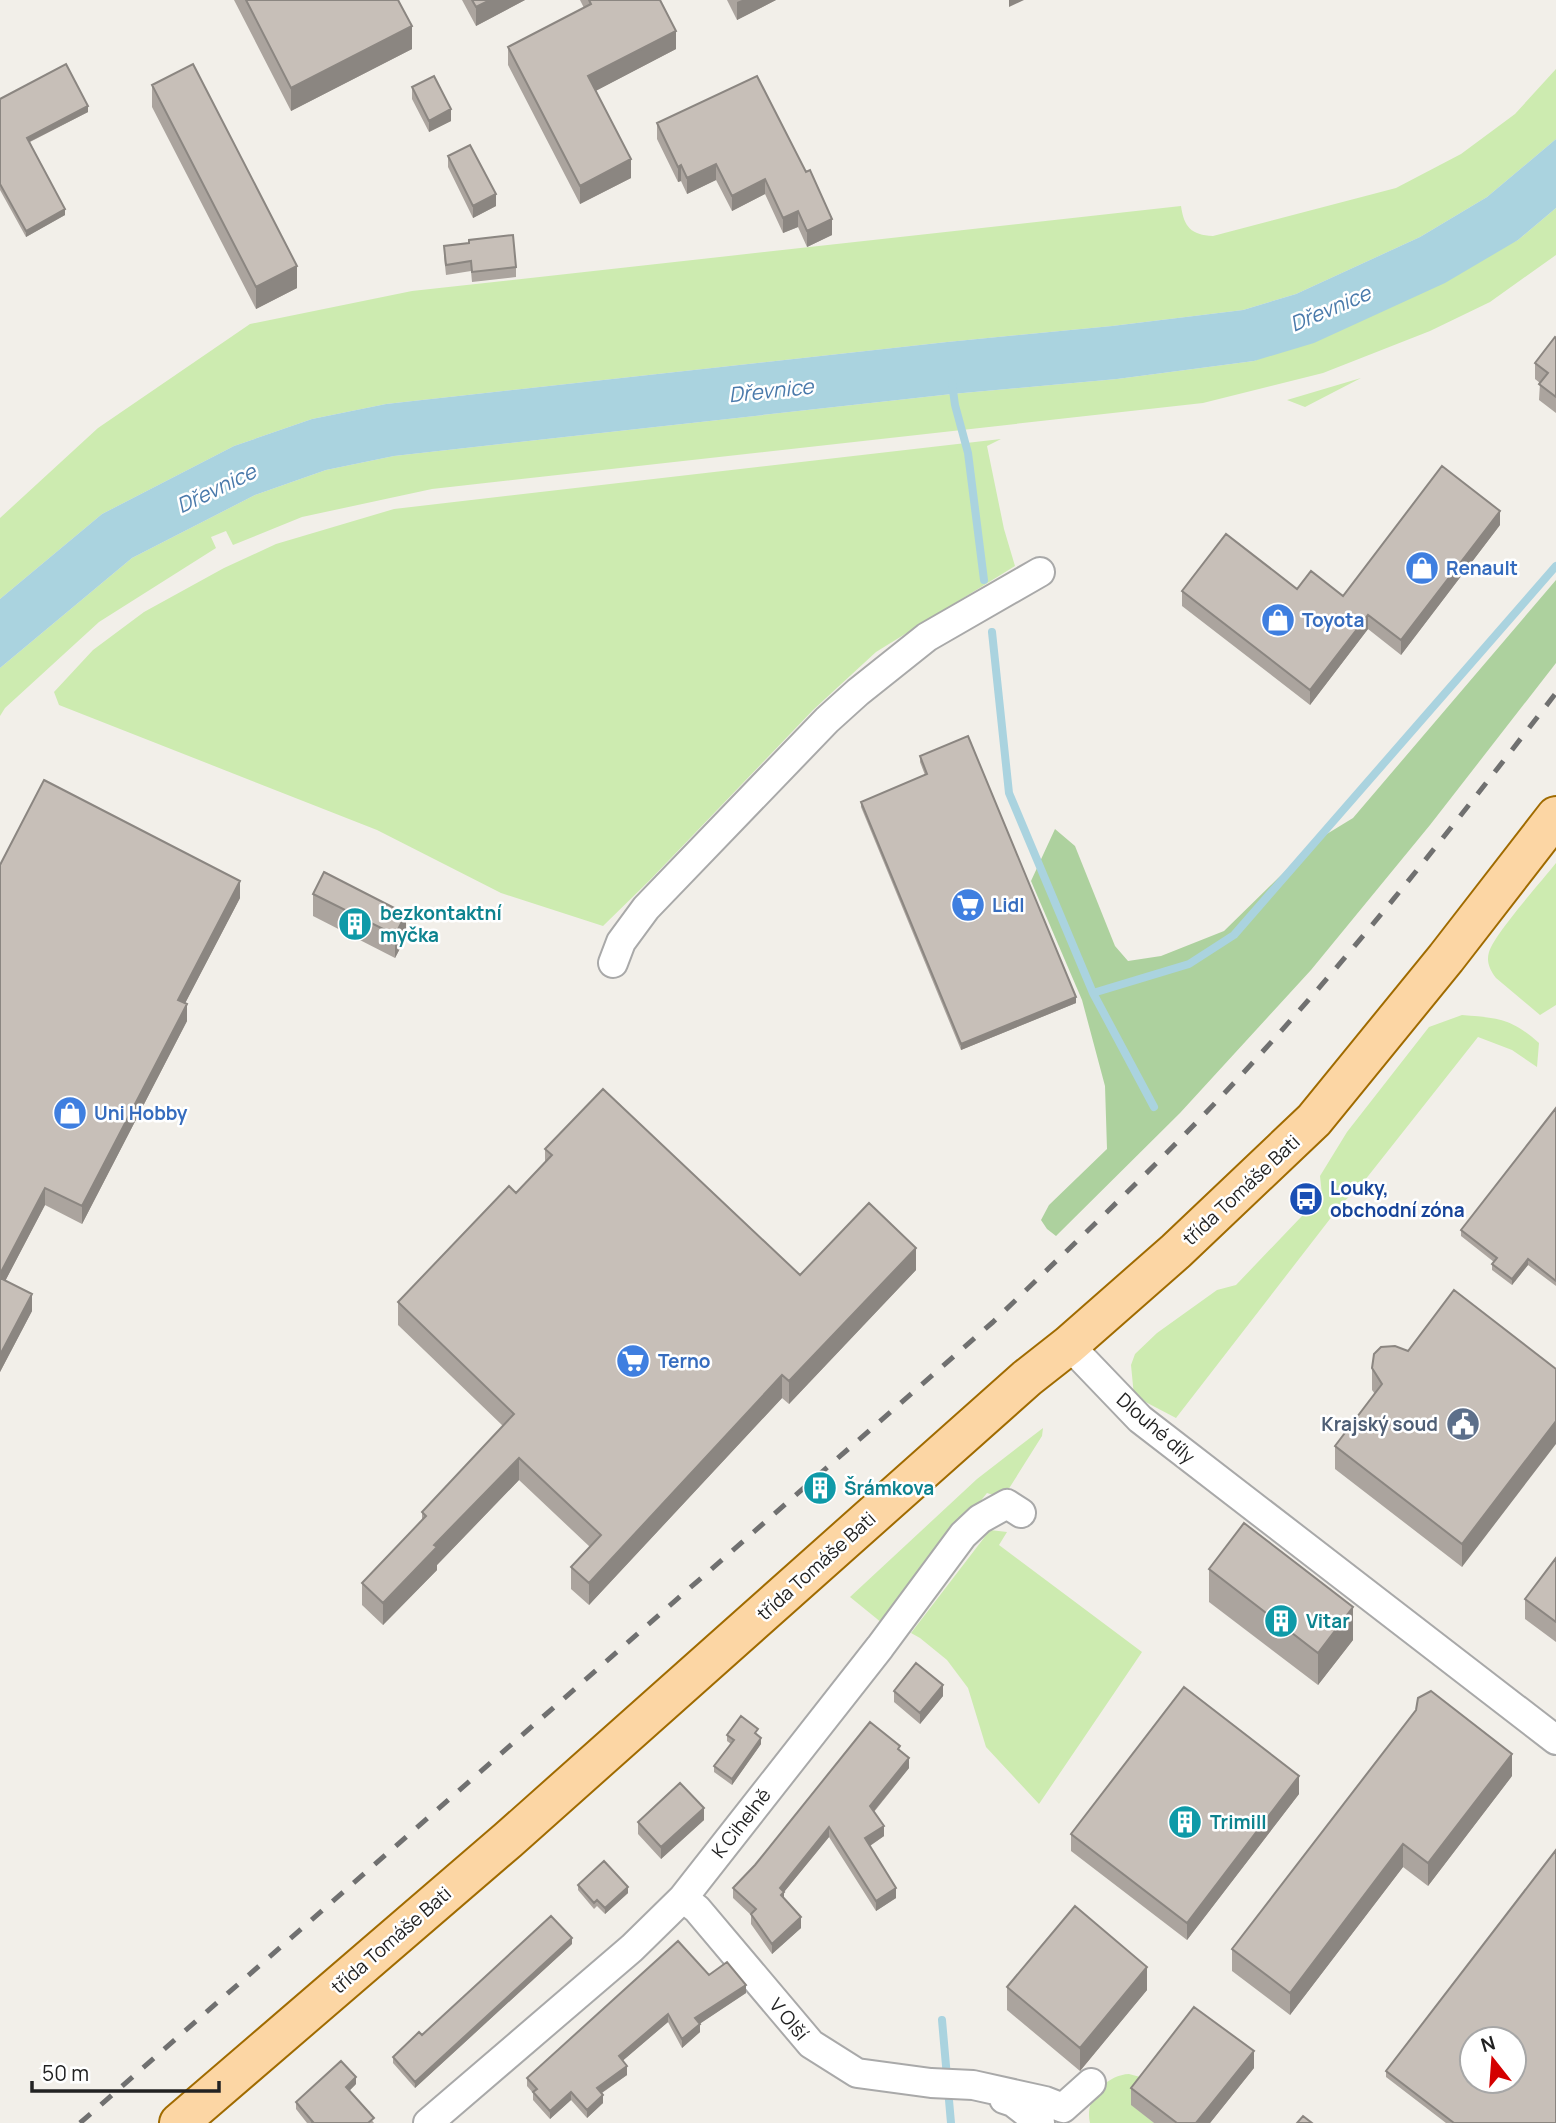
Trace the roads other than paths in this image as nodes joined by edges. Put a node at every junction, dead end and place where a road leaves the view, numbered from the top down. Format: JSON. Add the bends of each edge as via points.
{"nodes":[{"id":1,"x":1040,"y":572,"type":"dead end"},
{"id":2,"x":1556,"y":816,"type":"edge"},
{"id":3,"x":613,"y":963,"type":"dead end"},
{"id":4,"x":1069,"y":1345,"type":"junction"},
{"id":5,"x":1021,"y":1513,"type":"dead end"},
{"id":6,"x":1556,"y":1740,"type":"edge"},
{"id":7,"x":683,"y":1898,"type":"junction"},
{"id":8,"x":1091,"y":2083,"type":"dead end"},
{"id":9,"x":973,"y":2085,"type":"junction"},
{"id":10,"x":178,"y":2123,"type":"edge"},
{"id":11,"x":428,"y":2123,"type":"edge"},
{"id":12,"x":1040,"y":2123,"type":"edge"}],
"edges":[{"from":1,"to":3,"type":"street","via":[[928,638],[827,720],[646,908],[625,936]]},
{"from":2,"to":4,"type":"main road","name":"třída Tomáše Bati","via":[[1314,1120]]},
{"from":4,"to":6,"type":"street","name":"Dlouhé díly","via":[[1140,1419]]},
{"from":4,"to":10,"type":"main road","name":"třída Tomáše Bati","via":[[508,1840]]},
{"from":5,"to":7,"type":"street","name":"K Cihelně","via":[[1007,1504],[963,1535]]},
{"from":7,"to":9,"type":"street","name":"V Olší","via":[[810,2044],[857,2073]]},
{"from":7,"to":11,"type":"street","name":"K Cihelně","via":[[632,1948]]},
{"from":8,"to":9,"type":"street","name":"V Olší","via":[[1063,2108]]},
{"from":9,"to":12,"type":"street","name":"V Olší","via":[[1013,2102]]}]}
